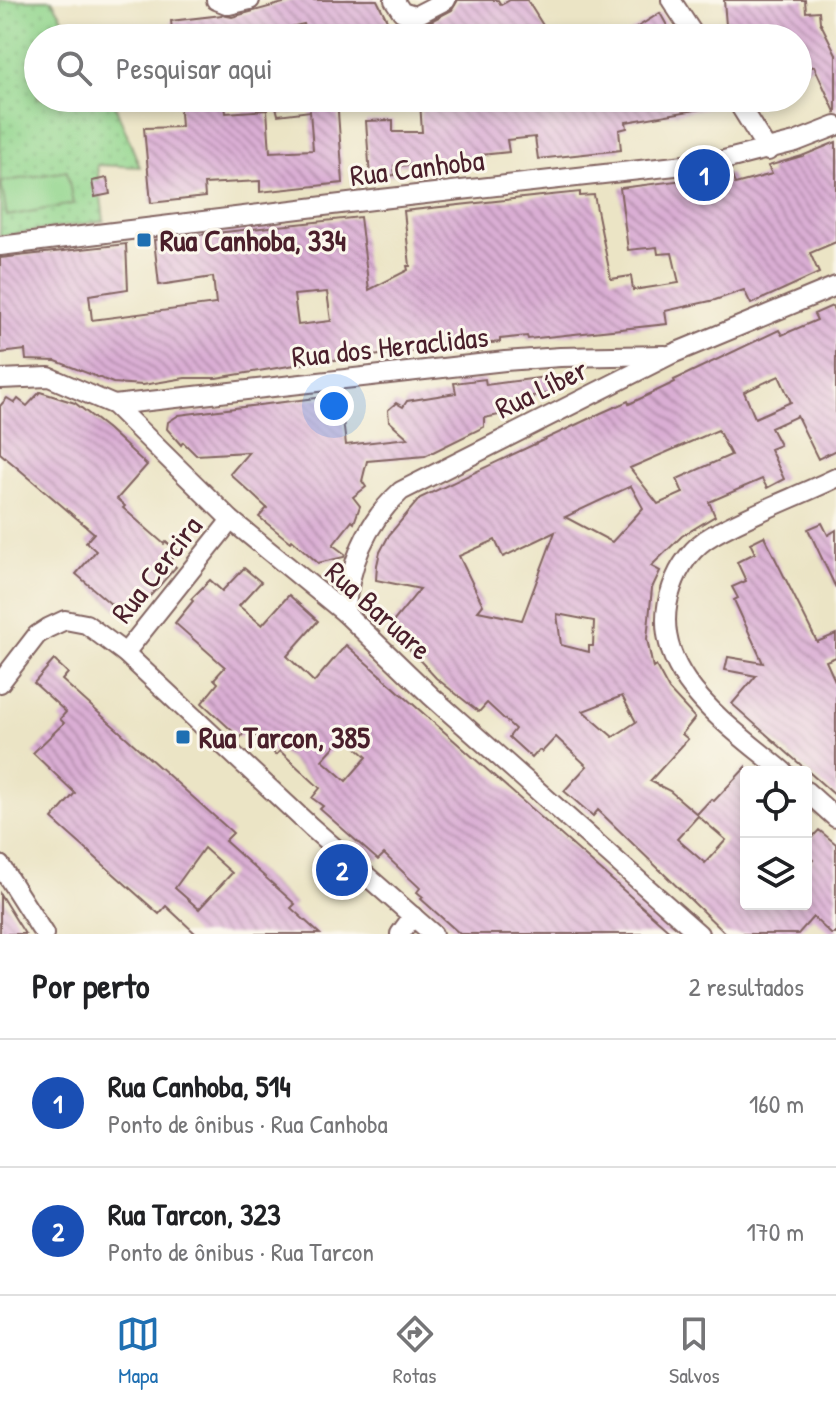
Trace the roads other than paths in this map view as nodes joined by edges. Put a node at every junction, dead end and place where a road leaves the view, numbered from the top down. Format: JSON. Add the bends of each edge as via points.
{"nodes":[{"id":1,"x":216,"y":0,"type":"edge"},
{"id":2,"x":250,"y":0,"type":"edge"},
{"id":3,"x":394,"y":0,"type":"edge"},
{"id":4,"x":446,"y":0,"type":"edge"},
{"id":5,"x":671,"y":0,"type":"edge"},
{"id":6,"x":687,"y":24,"type":"edge"},
{"id":7,"x":744,"y":112,"type":"edge"},
{"id":8,"x":836,"y":126,"type":"edge"},
{"id":9,"x":768,"y":151,"type":"junction"},
{"id":10,"x":0,"y":246,"type":"edge"},
{"id":11,"x":836,"y":286,"type":"edge"},
{"id":12,"x":672,"y":354,"type":"junction"},
{"id":13,"x":0,"y":379,"type":"edge"},
{"id":14,"x":114,"y":405,"type":"junction"},
{"id":15,"x":836,"y":478,"type":"edge"},
{"id":16,"x":231,"y":520,"type":"junction"},
{"id":17,"x":345,"y":613,"type":"junction"},
{"id":18,"x":125,"y":653,"type":"junction"},
{"id":19,"x":0,"y":683,"type":"edge"},
{"id":20,"x":777,"y":766,"type":"edge"},
{"id":21,"x":812,"y":796,"type":"edge"},
{"id":22,"x":836,"y":818,"type":"edge"},
{"id":23,"x":0,"y":865,"type":"edge"},
{"id":24,"x":413,"y":916,"type":"junction"},
{"id":25,"x":44,"y":934,"type":"edge"},
{"id":26,"x":400,"y":934,"type":"edge"},
{"id":27,"x":433,"y":934,"type":"edge"},
{"id":28,"x":699,"y":934,"type":"edge"}],
"edges":[{"from":1,"to":2,"type":"street","via":[[229,5]]},
{"from":3,"to":4,"type":"street","via":[[402,12],[415,16]]},
{"from":5,"to":6,"type":"street"},
{"from":7,"to":9,"type":"street"},
{"from":8,"to":9,"type":"street","name":"Rua Canhoba"},
{"from":9,"to":10,"type":"street","name":"Rua Canhoba","via":[[720,161]]},
{"from":11,"to":12,"type":"street","name":"Rua Líber"},
{"from":12,"to":14,"type":"street","name":"Rua dos Heraclidas","via":[[505,361]]},
{"from":12,"to":17,"type":"street","name":"Rua Líber","via":[[401,491],[375,518],[357,551]]},
{"from":13,"to":14,"type":"street","name":"Rua Baruare","via":[[49,377]]},
{"from":14,"to":16,"type":"street","name":"Rua Baruare"},
{"from":15,"to":20,"type":"street","via":[[711,536],[677,572],[666,606],[667,641],[682,677],[710,709]]},
{"from":16,"to":17,"type":"street","name":"Rua Baruare"},
{"from":16,"to":18,"type":"street","name":"Rua Cercira"},
{"from":17,"to":28,"type":"street","name":"Rua Baruare"},
{"from":18,"to":19,"type":"street","via":[[86,624],[65,620],[37,635]]},
{"from":18,"to":24,"type":"street"},
{"from":21,"to":22,"type":"street"},
{"from":23,"to":25,"type":"street"},
{"from":24,"to":26,"type":"street"},
{"from":24,"to":27,"type":"street"}]}
